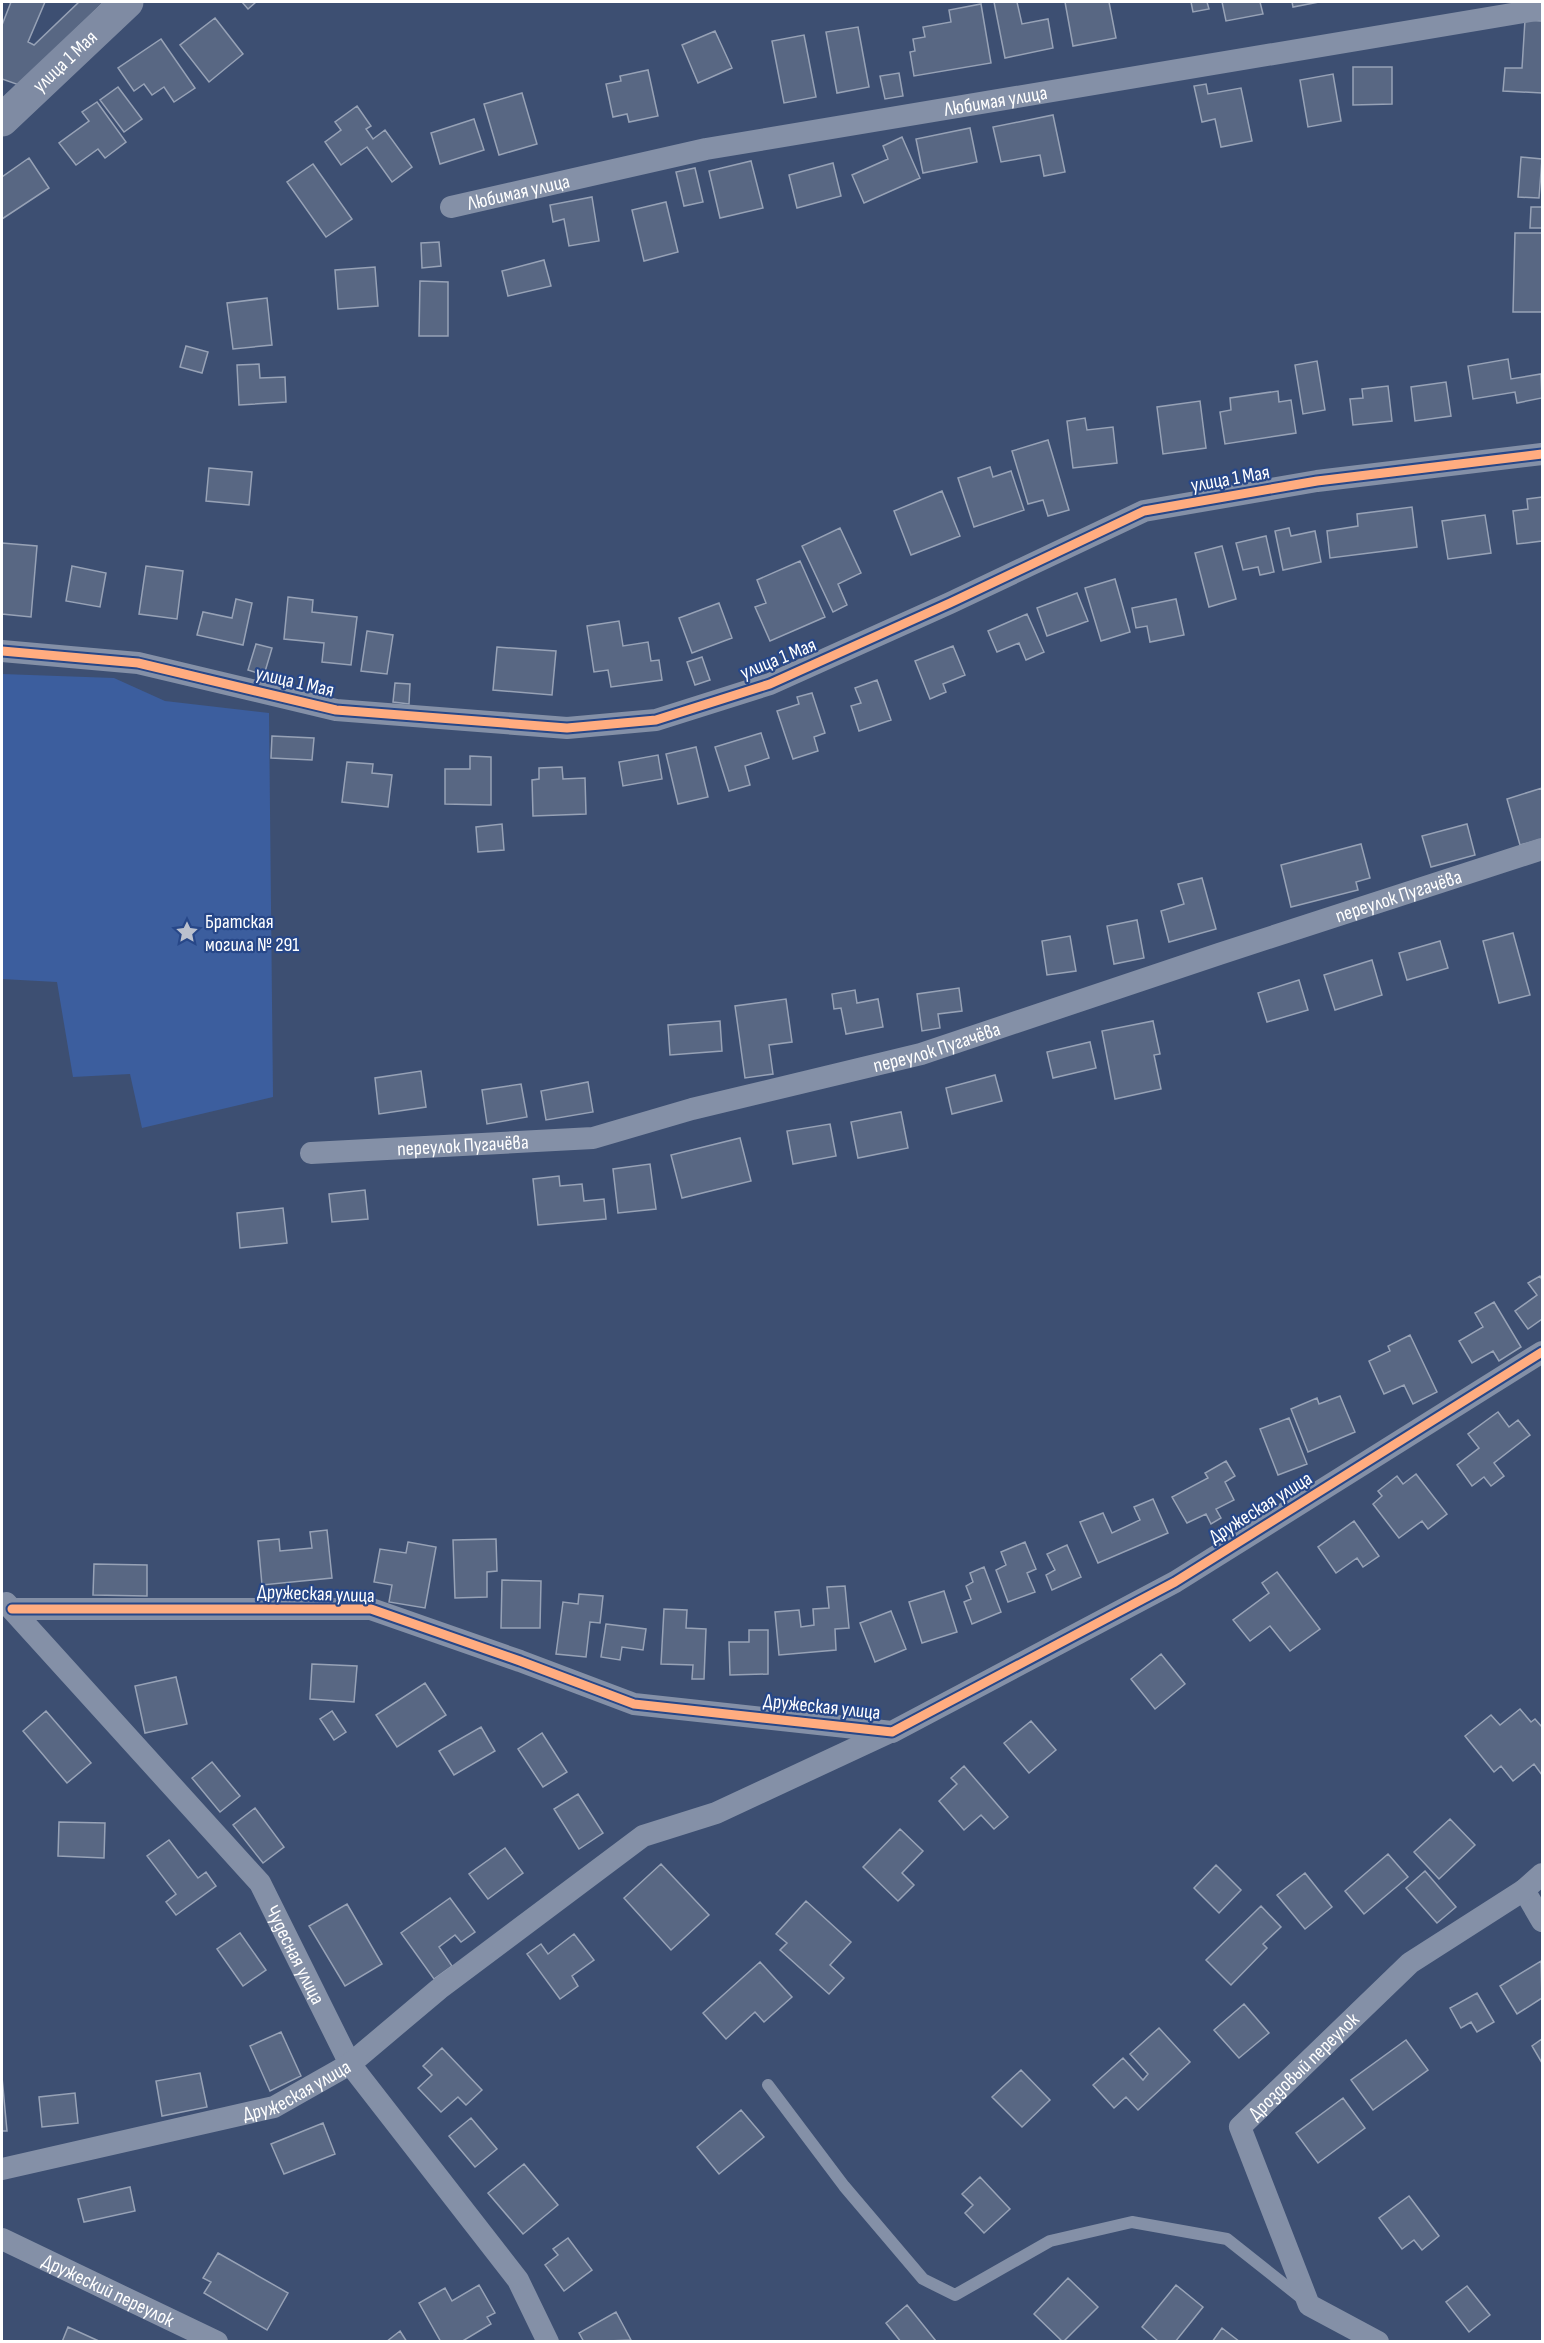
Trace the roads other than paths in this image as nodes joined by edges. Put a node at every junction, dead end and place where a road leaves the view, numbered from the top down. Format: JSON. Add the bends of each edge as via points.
{"nodes":[{"id":1,"x":127,"y":2,"type":"edge"},
{"id":2,"x":1542,"y":9,"type":"edge"},
{"id":3,"x":2,"y":120,"type":"edge"},
{"id":4,"x":451,"y":207,"type":"dead end"},
{"id":5,"x":1542,"y":454,"type":"edge"},
{"id":6,"x":2,"y":651,"type":"edge"},
{"id":7,"x":1542,"y":849,"type":"edge"},
{"id":8,"x":311,"y":1153,"type":"dead end"},
{"id":9,"x":1542,"y":1352,"type":"edge"},
{"id":10,"x":7,"y":1604,"type":"edge"},
{"id":11,"x":892,"y":1732,"type":"junction"},
{"id":12,"x":1542,"y":1874,"type":"edge"},
{"id":13,"x":1524,"y":1890,"type":"junction"},
{"id":14,"x":1542,"y":1921,"type":"edge"},
{"id":15,"x":350,"y":2064,"type":"junction"},
{"id":16,"x":768,"y":2085,"type":"dead end"},
{"id":17,"x":2,"y":2169,"type":"edge"},
{"id":18,"x":2,"y":2239,"type":"edge"},
{"id":19,"x":1309,"y":2305,"type":"junction"},
{"id":20,"x":217,"y":2342,"type":"edge"},
{"id":21,"x":548,"y":2342,"type":"edge"},
{"id":22,"x":1378,"y":2342,"type":"edge"}],
"edges":[{"from":1,"to":3,"type":"street","name":"улица 1 Мая"},
{"from":2,"to":4,"type":"street","name":"Любимая улица","via":[[706,149]]},
{"from":5,"to":6,"type":"street","name":"улица 1 Мая","via":[[1317,481],[1144,511],[770,684],[656,720],[567,728],[336,710],[138,663]]},
{"from":7,"to":8,"type":"street","name":"переулок Пугачёва","via":[[921,1053],[692,1109],[593,1138]]},
{"from":9,"to":11,"type":"street","name":"Дружеская улица","via":[[1175,1582]]},
{"from":10,"to":11,"type":"street","name":"Дружеская улица","via":[[371,1609],[634,1704]]},
{"from":10,"to":15,"type":"street","name":"Чудесная улица","via":[[260,1883]]},
{"from":11,"to":15,"type":"street","name":"Дружеская улица","via":[[716,1813],[643,1836],[439,1989]]},
{"from":12,"to":13,"type":"street","name":"Дроздовый переулок"},
{"from":13,"to":14,"type":"street"},
{"from":13,"to":19,"type":"street","name":"Дроздовый переулок","via":[[1410,1963],[1240,2127]]},
{"from":15,"to":17,"type":"street","name":"Дружеская улица","via":[[274,2108]]},
{"from":15,"to":21,"type":"street","name":"Чудесная улица","via":[[518,2280]]},
{"from":16,"to":19,"type":"lane","via":[[844,2186],[923,2279],[955,2295],[1050,2241],[1132,2222],[1227,2239]]},
{"from":18,"to":20,"type":"street","name":"Дружеский переулок"},
{"from":19,"to":22,"type":"street"}]}
